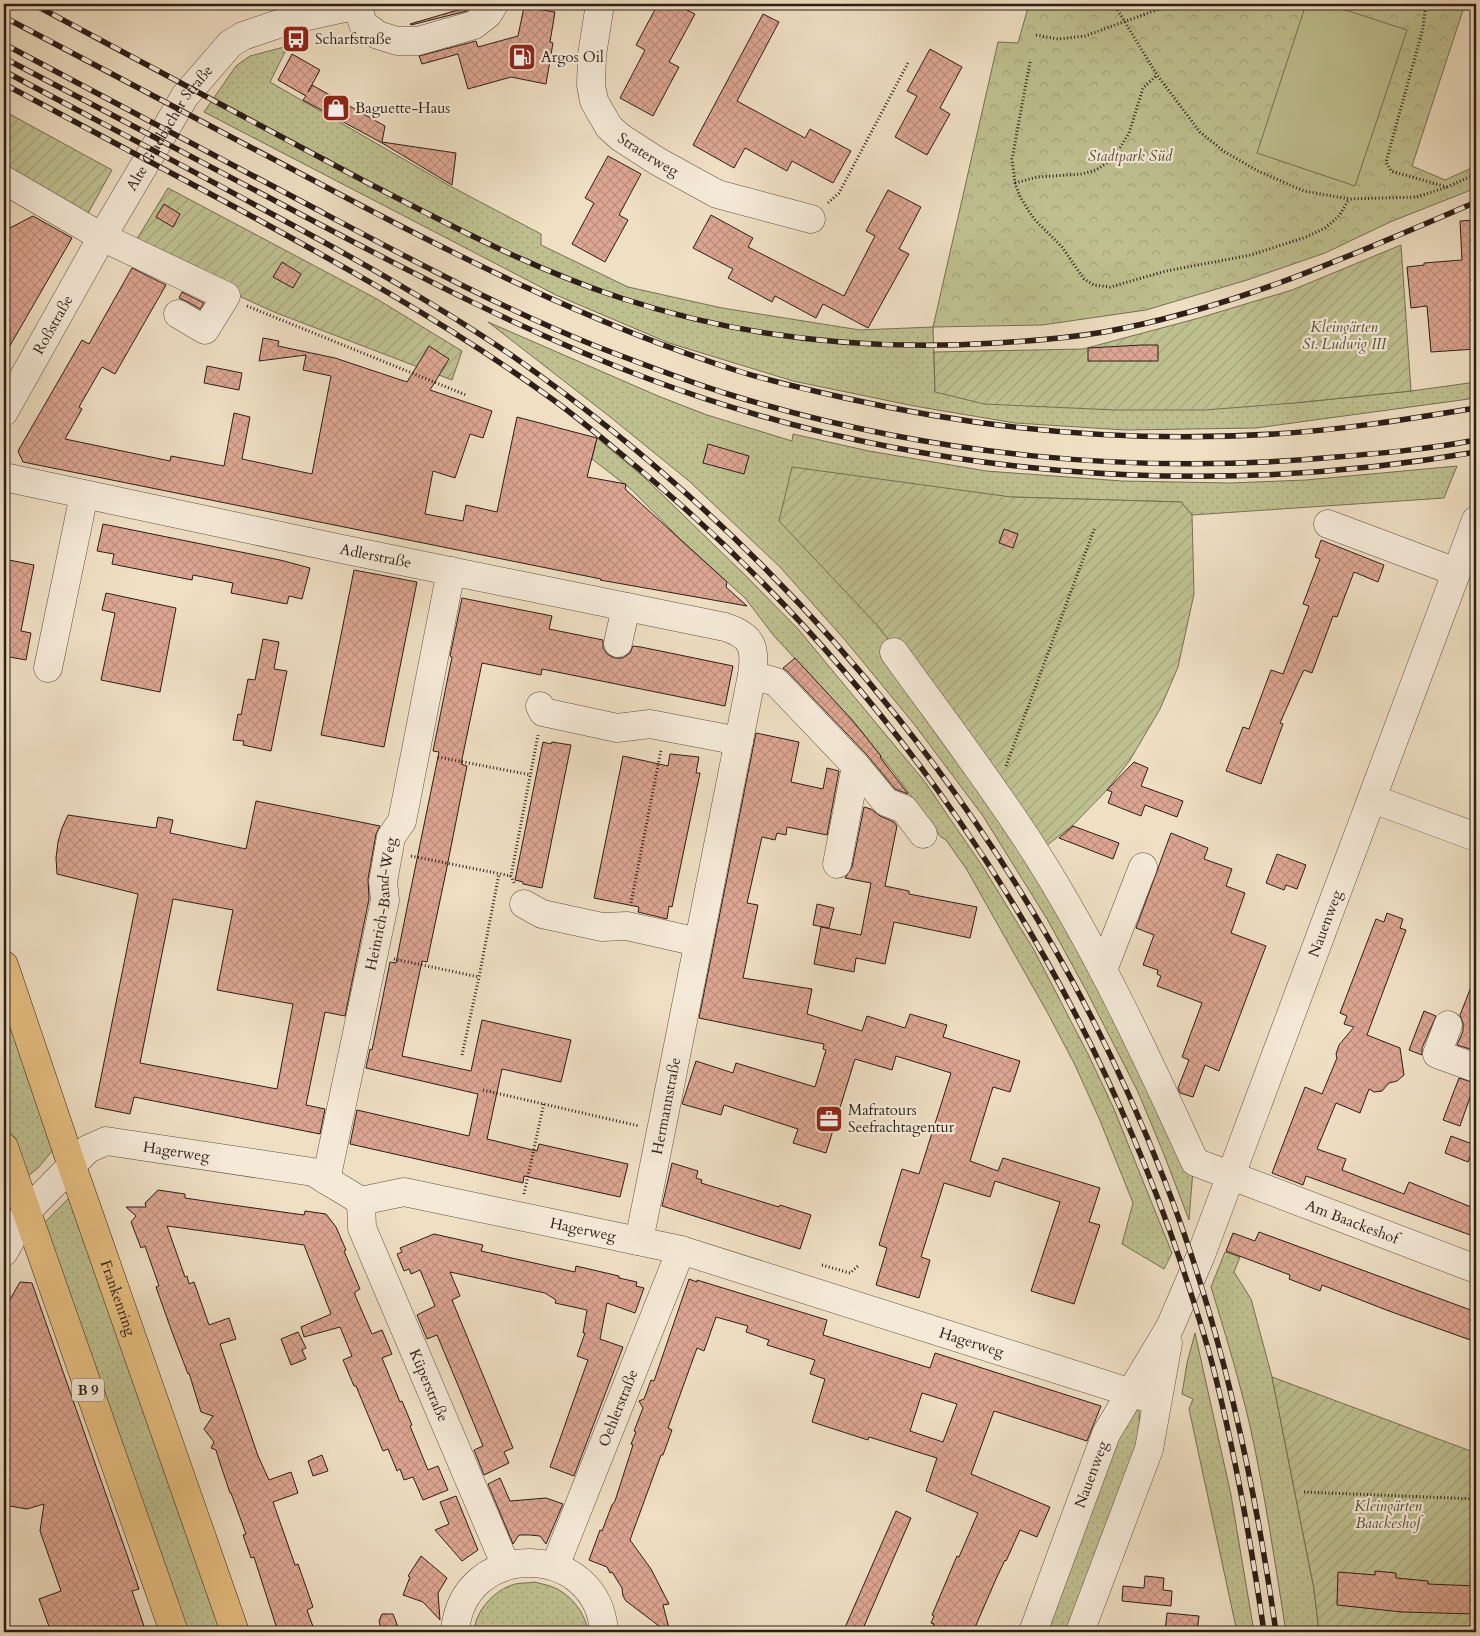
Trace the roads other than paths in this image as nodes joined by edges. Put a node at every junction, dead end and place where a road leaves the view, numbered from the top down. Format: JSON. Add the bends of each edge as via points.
{"nodes":[{"id":1,"x":360,"y":4,"type":"edge"},
{"id":2,"x":494,"y":4,"type":"edge"},
{"id":3,"x":600,"y":4,"type":"edge"},
{"id":4,"x":316,"y":9,"type":"edge"},
{"id":5,"x":4,"y":180,"type":"edge"},
{"id":6,"x":811,"y":219,"type":"road end"},
{"id":7,"x":102,"y":237,"type":"junction"},
{"id":8,"x":178,"y":314,"type":"dead end"},
{"id":9,"x":4,"y":412,"type":"edge"},
{"id":10,"x":4,"y":477,"type":"edge"},
{"id":11,"x":84,"y":495,"type":"junction"},
{"id":12,"x":1476,"y":520,"type":"edge"},
{"id":13,"x":1328,"y":524,"type":"dead end"},
{"id":14,"x":451,"y":571,"type":"junction"},
{"id":15,"x":1456,"y":572,"type":"junction"},
{"id":16,"x":615,"y":597,"type":"junction"},
{"id":17,"x":747,"y":638,"type":"joint"},
{"id":18,"x":618,"y":643,"type":"dead end"},
{"id":19,"x":894,"y":652,"type":"dead end"},
{"id":20,"x":48,"y":668,"type":"dead end"},
{"id":21,"x":752,"y":675,"type":"junction"},
{"id":22,"x":541,"y":709,"type":"road end"},
{"id":23,"x":739,"y":741,"type":"junction"},
{"id":24,"x":856,"y":766,"type":"junction"},
{"id":25,"x":1373,"y":799,"type":"junction"},
{"id":26,"x":923,"y":834,"type":"dead end"},
{"id":27,"x":1476,"y":837,"type":"edge"},
{"id":28,"x":837,"y":864,"type":"dead end"},
{"id":29,"x":1142,"y":867,"type":"dead end"},
{"id":30,"x":524,"y":904,"type":"road end"},
{"id":31,"x":698,"y":942,"type":"junction"},
{"id":32,"x":4,"y":965,"type":"edge"},
{"id":33,"x":1103,"y":970,"type":"junction"},
{"id":34,"x":1448,"y":1025,"type":"dead end"},
{"id":35,"x":1476,"y":1068,"type":"edge"},
{"id":36,"x":4,"y":1147,"type":"edge"},
{"id":37,"x":72,"y":1166,"type":"junction"},
{"id":38,"x":1229,"y":1176,"type":"junction"},
{"id":39,"x":326,"y":1180,"type":"junction"},
{"id":40,"x":361,"y":1201,"type":"junction"},
{"id":41,"x":26,"y":1212,"type":"junction"},
{"id":42,"x":639,"y":1241,"type":"junction"},
{"id":43,"x":681,"y":1250,"type":"junction"},
{"id":44,"x":4,"y":1252,"type":"edge"},
{"id":45,"x":1476,"y":1269,"type":"edge"},
{"id":46,"x":1170,"y":1327,"type":"junction"},
{"id":47,"x":1131,"y":1392,"type":"junction"},
{"id":48,"x":1158,"y":1401,"type":"junction"},
{"id":49,"x":506,"y":1566,"type":"junction"},
{"id":50,"x":555,"y":1566,"type":"junction"},
{"id":51,"x":174,"y":1632,"type":"edge"},
{"id":52,"x":235,"y":1632,"type":"edge"},
{"id":53,"x":456,"y":1632,"type":"edge"},
{"id":54,"x":604,"y":1632,"type":"edge"},
{"id":55,"x":1033,"y":1632,"type":"edge"},
{"id":56,"x":1080,"y":1632,"type":"edge"}],
"edges":[{"from":1,"to":2,"type":"street","via":[[363,24],[378,35],[418,41],[474,25],[488,14]]},
{"from":1,"to":4,"type":"street","name":"Alte Gladbacher Straße"},
{"from":3,"to":6,"type":"street","name":"Straterweg","via":[[590,86],[594,101],[609,127],[657,162],[717,194]]},
{"from":4,"to":7,"type":"street","name":"Alte Gladbacher Straße","via":[[243,36],[230,44],[185,96]]},
{"from":5,"to":7,"type":"street"},
{"from":7,"to":8,"type":"street","via":[[226,296],[205,330]]},
{"from":7,"to":9,"type":"street","name":"Roßstraße"},
{"from":10,"to":11,"type":"street","name":"Adlerstraße"},
{"from":11,"to":14,"type":"street","name":"Adlerstraße"},
{"from":11,"to":20,"type":"street"},
{"from":12,"to":15,"type":"street","name":"Nauenweg"},
{"from":13,"to":15,"type":"street"},
{"from":14,"to":16,"type":"street","name":"Adlerstraße"},
{"from":14,"to":39,"type":"street","name":"Heinrich-Band-Weg","via":[[402,821],[392,837],[389,851],[383,882],[385,900]]},
{"from":15,"to":25,"type":"street","name":"Nauenweg"},
{"from":16,"to":17,"type":"street","name":"Adlerstraße","via":[[725,627]]},
{"from":16,"to":18,"type":"street"},
{"from":17,"to":21,"type":"street","name":"Hermannstraße","via":[[754,649]]},
{"from":19,"to":33,"type":"street","name":"Am Baackeshof","via":[[1036,854]]},
{"from":21,"to":23,"type":"street","name":"Hermannstraße"},
{"from":21,"to":24,"type":"street","via":[[776,682]]},
{"from":22,"to":23,"type":"street","via":[[617,728],[650,724]]},
{"from":23,"to":31,"type":"street","name":"Hermannstraße"},
{"from":24,"to":26,"type":"street","via":[[886,802],[904,809]]},
{"from":24,"to":28,"type":"street"},
{"from":25,"to":27,"type":"street"},
{"from":25,"to":38,"type":"street","name":"Nauenweg"},
{"from":29,"to":33,"type":"street"},
{"from":30,"to":31,"type":"street","via":[[542,914],[602,927],[627,926]]},
{"from":31,"to":42,"type":"street","name":"Hermannstraße"},
{"from":32,"to":37,"type":"main road","name":"Frankenring"},
{"from":33,"to":38,"type":"street","name":"Am Baackeshof","via":[[1134,1028],[1195,1162]]},
{"from":34,"to":35,"type":"street","via":[[1437,1054]]},
{"from":36,"to":41,"type":"main road","number":"B 9"},
{"from":37,"to":39,"type":"street","name":"Hagerweg","via":[[88,1149],[106,1141],[313,1172]]},
{"from":37,"to":41,"type":"street","name":"Hagerweg"},
{"from":37,"to":52,"type":"main road","name":"Frankenring"},
{"from":38,"to":45,"type":"street","name":"Am Baackeshof"},
{"from":38,"to":46,"type":"street","name":"Nauenweg","via":[[1201,1255]]},
{"from":39,"to":40,"type":"street","name":"Hagerweg"},
{"from":40,"to":42,"type":"street","name":"Hagerweg","via":[[404,1192]]},
{"from":40,"to":49,"type":"street","name":"Küperstraße","via":[[362,1228]]},
{"from":41,"to":44,"type":"street","name":"Hagerweg"},
{"from":41,"to":51,"type":"main road","number":"B 9"},
{"from":42,"to":43,"type":"street","name":"Hagerweg"},
{"from":43,"to":47,"type":"street","name":"Hagerweg"},
{"from":43,"to":50,"type":"street","name":"Oehlerstraße"},
{"from":46,"to":47,"type":"street","name":"Nauenweg"},
{"from":46,"to":48,"type":"street","name":"Nauenweg"},
{"from":47,"to":48,"type":"street","name":"Hagerweg"},
{"from":47,"to":55,"type":"street","name":"Nauenweg","via":[[1106,1434]]},
{"from":48,"to":56,"type":"street","name":"Nauenweg","via":[[1149,1449]]},
{"from":49,"to":50,"type":"street","via":[[530,1562]]},
{"from":49,"to":53,"type":"street","via":[[488,1574],[474,1587],[462,1603]]},
{"from":50,"to":54,"type":"street","via":[[587,1588],[598,1605]]}]}
